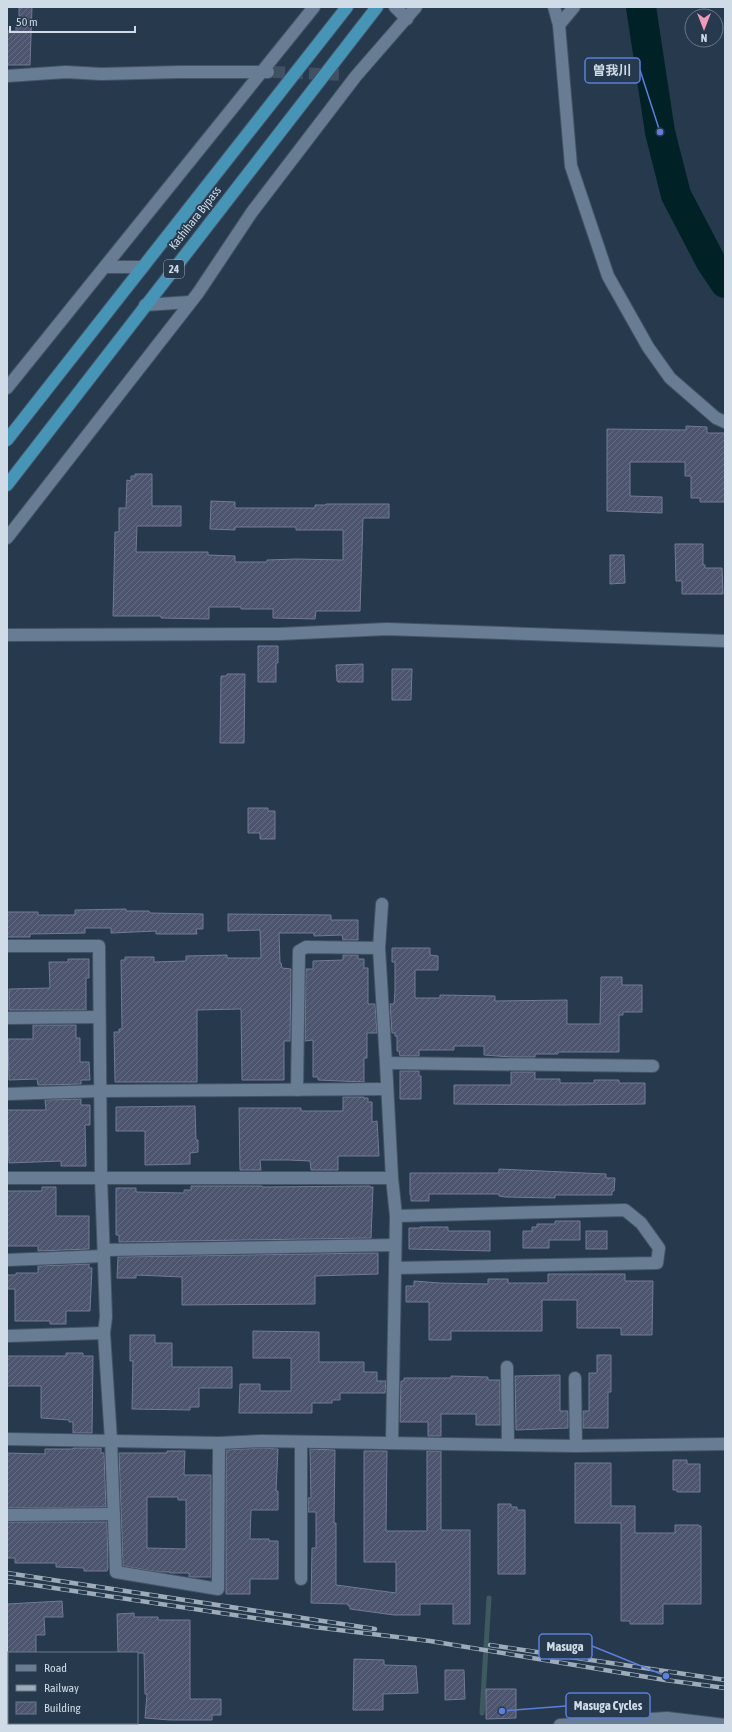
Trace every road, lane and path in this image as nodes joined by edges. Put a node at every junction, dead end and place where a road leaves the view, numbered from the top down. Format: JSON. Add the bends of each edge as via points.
{"nodes":[{"id":1,"x":314,"y":7,"type":"edge"},
{"id":2,"x":347,"y":7,"type":"edge"},
{"id":3,"x":377,"y":7,"type":"edge"},
{"id":4,"x":395,"y":7,"type":"edge"},
{"id":5,"x":416,"y":7,"type":"edge"},
{"id":6,"x":554,"y":7,"type":"edge"},
{"id":7,"x":574,"y":7,"type":"edge"},
{"id":8,"x":407,"y":18,"type":"junction"},
{"id":9,"x":559,"y":25,"type":"junction"},
{"id":10,"x":268,"y":72,"type":"junction"},
{"id":11,"x":7,"y":76,"type":"edge"},
{"id":12,"x":143,"y":267,"type":"junction"},
{"id":13,"x":105,"y":268,"type":"junction"},
{"id":14,"x":190,"y":302,"type":"junction"},
{"id":15,"x":145,"y":305,"type":"junction"},
{"id":16,"x":7,"y":388,"type":"edge"},
{"id":17,"x":725,"y":422,"type":"edge"},
{"id":18,"x":7,"y":440,"type":"edge"},
{"id":19,"x":7,"y":485,"type":"edge"},
{"id":20,"x":7,"y":538,"type":"edge"},
{"id":21,"x":7,"y":636,"type":"edge"},
{"id":22,"x":725,"y":641,"type":"edge"},
{"id":23,"x":382,"y":904,"type":"dead end"},
{"id":24,"x":7,"y":946,"type":"edge"},
{"id":25,"x":379,"y":948,"type":"junction"},
{"id":26,"x":99,"y":1017,"type":"junction"},
{"id":27,"x":7,"y":1018,"type":"edge"},
{"id":28,"x":386,"y":1063,"type":"junction"},
{"id":29,"x":653,"y":1066,"type":"dead end"},
{"id":30,"x":387,"y":1089,"type":"junction"},
{"id":31,"x":99,"y":1090,"type":"junction"},
{"id":32,"x":297,"y":1090,"type":"junction"},
{"id":33,"x":7,"y":1094,"type":"edge"},
{"id":34,"x":101,"y":1177,"type":"junction"},
{"id":35,"x":7,"y":1178,"type":"edge"},
{"id":36,"x":392,"y":1178,"type":"junction"},
{"id":37,"x":396,"y":1216,"type":"junction"},
{"id":38,"x":395,"y":1245,"type":"junction"},
{"id":39,"x":104,"y":1253,"type":"junction"},
{"id":40,"x":7,"y":1260,"type":"edge"},
{"id":41,"x":395,"y":1268,"type":"junction"},
{"id":42,"x":104,"y":1333,"type":"junction"},
{"id":43,"x":7,"y":1336,"type":"edge"},
{"id":44,"x":507,"y":1367,"type":"dead end"},
{"id":45,"x":575,"y":1378,"type":"dead end"},
{"id":46,"x":7,"y":1439,"type":"edge"},
{"id":47,"x":111,"y":1440,"type":"junction"},
{"id":48,"x":301,"y":1442,"type":"junction"},
{"id":49,"x":219,"y":1443,"type":"junction"},
{"id":50,"x":392,"y":1443,"type":"junction"},
{"id":51,"x":725,"y":1444,"type":"edge"},
{"id":52,"x":508,"y":1445,"type":"junction"},
{"id":53,"x":576,"y":1446,"type":"junction"},
{"id":54,"x":114,"y":1514,"type":"junction"},
{"id":55,"x":7,"y":1515,"type":"edge"},
{"id":56,"x":301,"y":1579,"type":"dead end"},
{"id":57,"x":612,"y":1723,"type":"edge"},
{"id":58,"x":560,"y":1725,"type":"edge"},
{"id":59,"x":725,"y":1725,"type":"edge"}],
"edges":[{"from":1,"to":10,"type":"street"},
{"from":2,"to":12,"type":"highway","name":"Kashihara Bypass","number":"24"},
{"from":3,"to":15,"type":"highway","name":"Kashihara Bypass","number":"24"},
{"from":4,"to":8,"type":"street"},
{"from":5,"to":8,"type":"street"},
{"from":6,"to":9,"type":"street"},
{"from":7,"to":9,"type":"street"},
{"from":8,"to":14,"type":"street","via":[[350,75]]},
{"from":9,"to":17,"type":"street","via":[[571,166],[608,276],[648,347],[670,378],[716,418]]},
{"from":10,"to":11,"type":"street","via":[[66,72]]},
{"from":10,"to":13,"type":"street"},
{"from":12,"to":13,"type":"street"},
{"from":12,"to":18,"type":"highway","name":"Kashihara Bypass","number":"24"},
{"from":13,"to":16,"type":"street"},
{"from":14,"to":15,"type":"street"},
{"from":14,"to":20,"type":"street"},
{"from":15,"to":19,"type":"highway","name":"Kashihara Bypass","number":"24"},
{"from":21,"to":22,"type":"street","via":[[279,634],[387,628]]},
{"from":23,"to":25,"type":"street"},
{"from":24,"to":26,"type":"street","via":[[99,946]]},
{"from":25,"to":28,"type":"street"},
{"from":25,"to":32,"type":"street","via":[[306,947],[299,951]]},
{"from":26,"to":27,"type":"street"},
{"from":26,"to":31,"type":"street"},
{"from":28,"to":29,"type":"street"},
{"from":28,"to":30,"type":"street"},
{"from":30,"to":32,"type":"street"},
{"from":30,"to":36,"type":"street"},
{"from":31,"to":32,"type":"street"},
{"from":31,"to":33,"type":"street"},
{"from":31,"to":34,"type":"street"},
{"from":34,"to":35,"type":"street"},
{"from":34,"to":36,"type":"street"},
{"from":34,"to":39,"type":"street"},
{"from":36,"to":37,"type":"street"},
{"from":37,"to":38,"type":"street"},
{"from":37,"to":41,"type":"street","via":[[625,1210],[641,1223],[659,1248],[657,1263]]},
{"from":38,"to":39,"type":"street"},
{"from":38,"to":41,"type":"street"},
{"from":39,"to":40,"type":"street"},
{"from":39,"to":42,"type":"street"},
{"from":41,"to":50,"type":"street"},
{"from":42,"to":43,"type":"street"},
{"from":42,"to":47,"type":"street"},
{"from":44,"to":52,"type":"street"},
{"from":45,"to":53,"type":"street"},
{"from":46,"to":47,"type":"street"},
{"from":47,"to":49,"type":"street"},
{"from":47,"to":54,"type":"street"},
{"from":48,"to":49,"type":"street"},
{"from":48,"to":50,"type":"street"},
{"from":48,"to":56,"type":"street"},
{"from":49,"to":54,"type":"street","via":[[218,1589],[116,1572]]},
{"from":50,"to":52,"type":"street"},
{"from":51,"to":53,"type":"street"},
{"from":52,"to":53,"type":"street"},
{"from":54,"to":55,"type":"street"},
{"from":57,"to":58,"type":"street"},
{"from":57,"to":59,"type":"street","via":[[667,1718]]}]}
